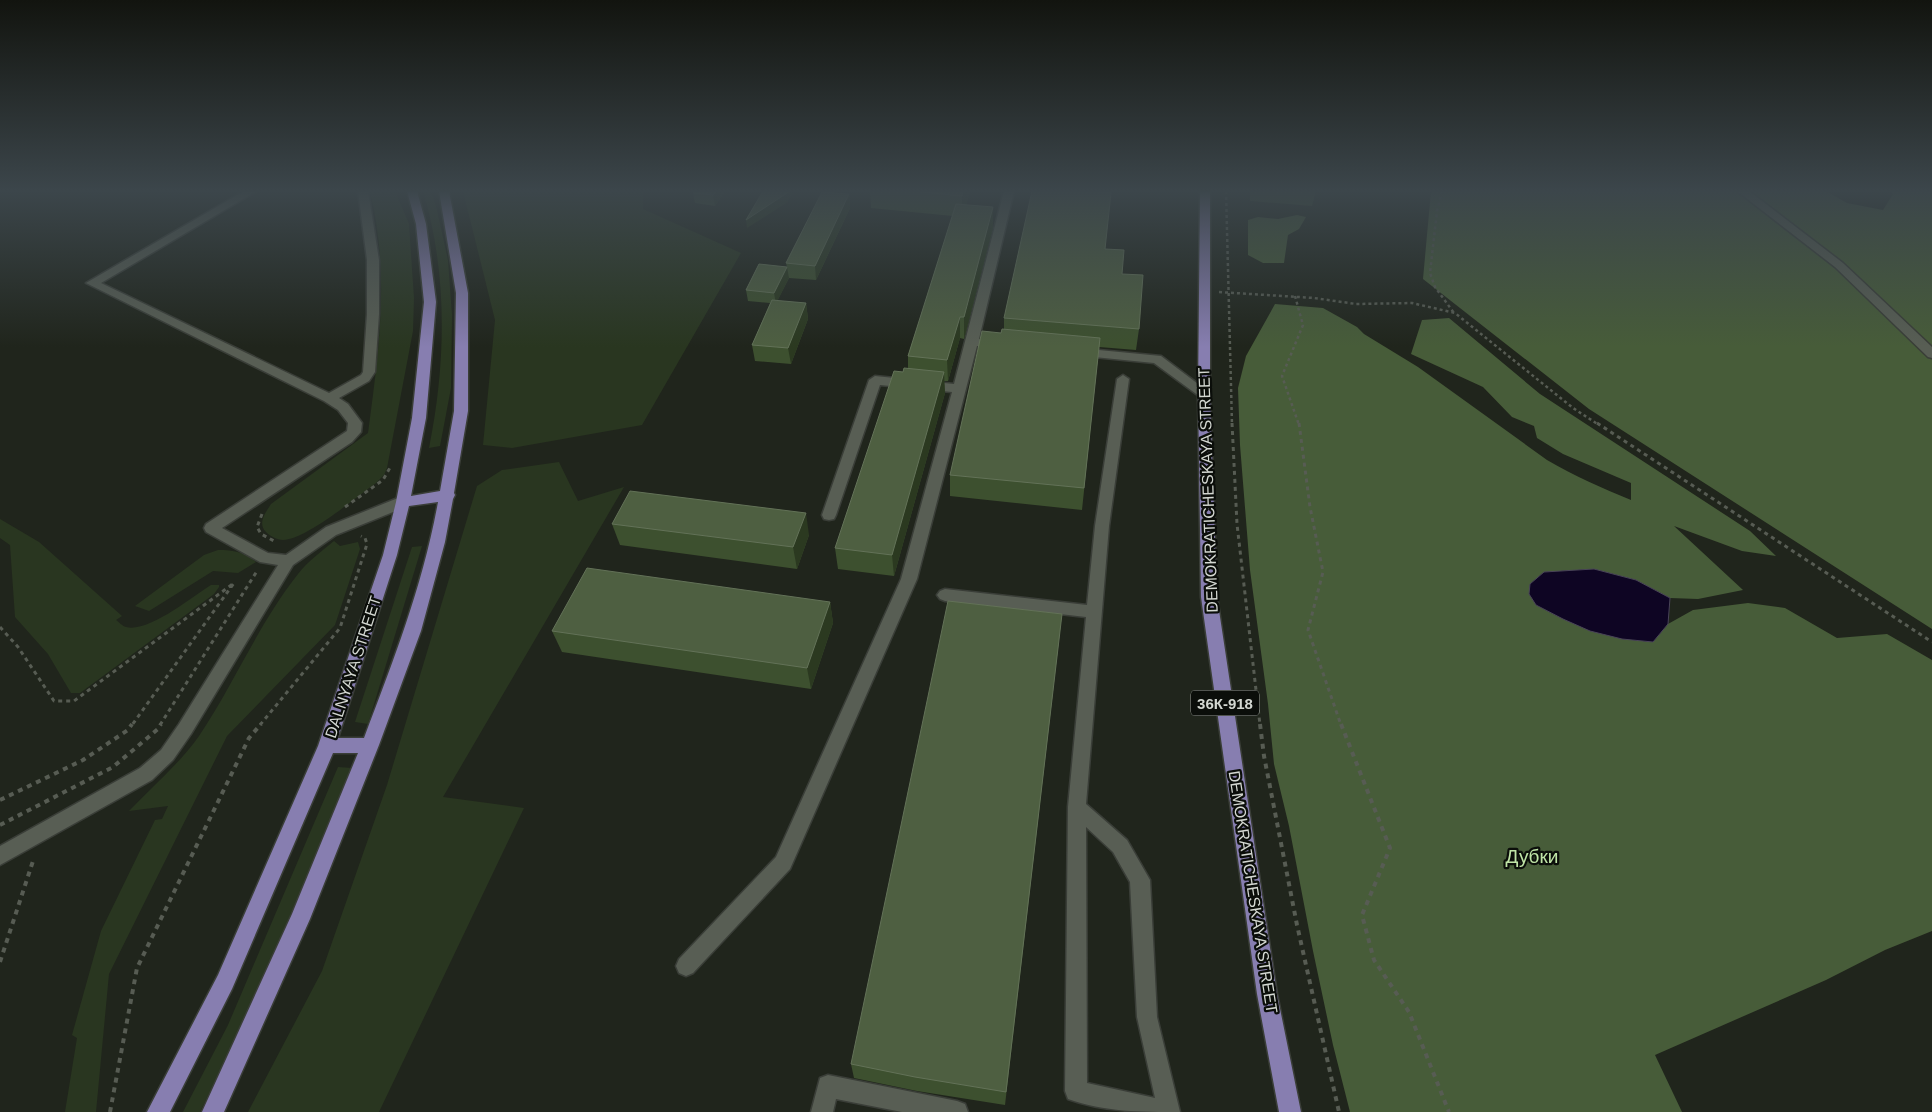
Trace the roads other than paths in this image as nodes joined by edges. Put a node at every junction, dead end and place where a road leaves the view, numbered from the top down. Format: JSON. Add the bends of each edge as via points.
{"nodes":[{"id":1,"x":162,"y":243,"type":"edge"},
{"id":2,"x":371,"y":243,"type":"edge"},
{"id":3,"x":423,"y":243,"type":"edge"},
{"id":4,"x":454,"y":243,"type":"edge"},
{"id":5,"x":996,"y":243,"type":"edge"},
{"id":6,"x":1204,"y":243,"type":"edge"},
{"id":7,"x":1810,"y":243,"type":"edge"},
{"id":8,"x":972,"y":342,"type":"junction"},
{"id":9,"x":992,"y":344,"type":"edge"},
{"id":10,"x":1070,"y":351,"type":"edge"},
{"id":11,"x":1932,"y":354,"type":"edge"},
{"id":12,"x":1123,"y":379,"type":"dead end"},
{"id":13,"x":960,"y":388,"type":"junction"},
{"id":14,"x":1204,"y":393,"type":"junction"},
{"id":15,"x":329,"y":398,"type":"junction"},
{"id":16,"x":448,"y":495,"type":"junction"},
{"id":17,"x":403,"y":502,"type":"junction"},
{"id":18,"x":828,"y":515,"type":"dead end"},
{"id":19,"x":288,"y":561,"type":"junction"},
{"id":20,"x":945,"y":595,"type":"dead end"},
{"id":21,"x":1095,"y":612,"type":"junction"},
{"id":22,"x":370,"y":745,"type":"junction"},
{"id":23,"x":327,"y":746,"type":"junction"},
{"id":24,"x":1078,"y":807,"type":"junction"},
{"id":25,"x":0,"y":856,"type":"edge"},
{"id":26,"x":686,"y":966,"type":"dead end"},
{"id":27,"x":158,"y":1112,"type":"edge"},
{"id":28,"x":213,"y":1112,"type":"edge"},
{"id":29,"x":822,"y":1112,"type":"edge"},
{"id":30,"x":957,"y":1112,"type":"edge"},
{"id":31,"x":1169,"y":1112,"type":"edge"},
{"id":32,"x":1290,"y":1112,"type":"edge"}],
"edges":[{"from":1,"to":15,"type":"lane","via":[[92,283]]},
{"from":2,"to":15,"type":"lane","via":[[373,314],[369,372],[365,378]]},
{"from":3,"to":17,"type":"main road","name":"DALNYAYA STREET","via":[[430,302],[419,418]]},
{"from":4,"to":16,"type":"main road","via":[[462,293],[461,411]]},
{"from":5,"to":8,"type":"lane"},
{"from":6,"to":14,"type":"main road","name":"DEMOKRATICHESKAYA STREET","number":"36К-918"},
{"from":7,"to":11,"type":"lane","via":[[1839,265]]},
{"from":8,"to":9,"type":"lane"},
{"from":8,"to":13,"type":"lane"},
{"from":10,"to":14,"type":"lane","via":[[1157,359]]},
{"from":12,"to":21,"type":"lane","via":[[1102,526]]},
{"from":13,"to":18,"type":"lane","via":[[875,380]]},
{"from":13,"to":26,"type":"lane","via":[[909,579],[783,863]]},
{"from":14,"to":32,"type":"main road","name":"DEMOKRATICHESKAYA STREET","number":"36К-918","via":[[1209,597],[1267,994]]},
{"from":15,"to":19,"type":"lane","via":[[343,407],[355,423],[354,432],[211,528],[265,558]]},
{"from":16,"to":17,"type":"main road"},
{"from":16,"to":22,"type":"main road","via":[[412,631]]},
{"from":17,"to":19,"type":"lane","via":[[331,531]]},
{"from":17,"to":23,"type":"main road","name":"DALNYAYA STREET","via":[[390,555]]},
{"from":19,"to":25,"type":"lane","via":[[167,755],[146,774]]},
{"from":20,"to":21,"type":"lane"},
{"from":21,"to":24,"type":"lane"},
{"from":22,"to":23,"type":"main road"},
{"from":22,"to":28,"type":"main road","via":[[300,918]]},
{"from":23,"to":27,"type":"main road","name":"DALNYAYA STREET","via":[[225,982]]},
{"from":24,"to":31,"type":"lane","via":[[1120,846],[1140,880],[1147,1016]]},
{"from":24,"to":31,"type":"lane","via":[[1076,1092]]},
{"from":29,"to":30,"type":"lane","via":[[828,1086]]}]}
